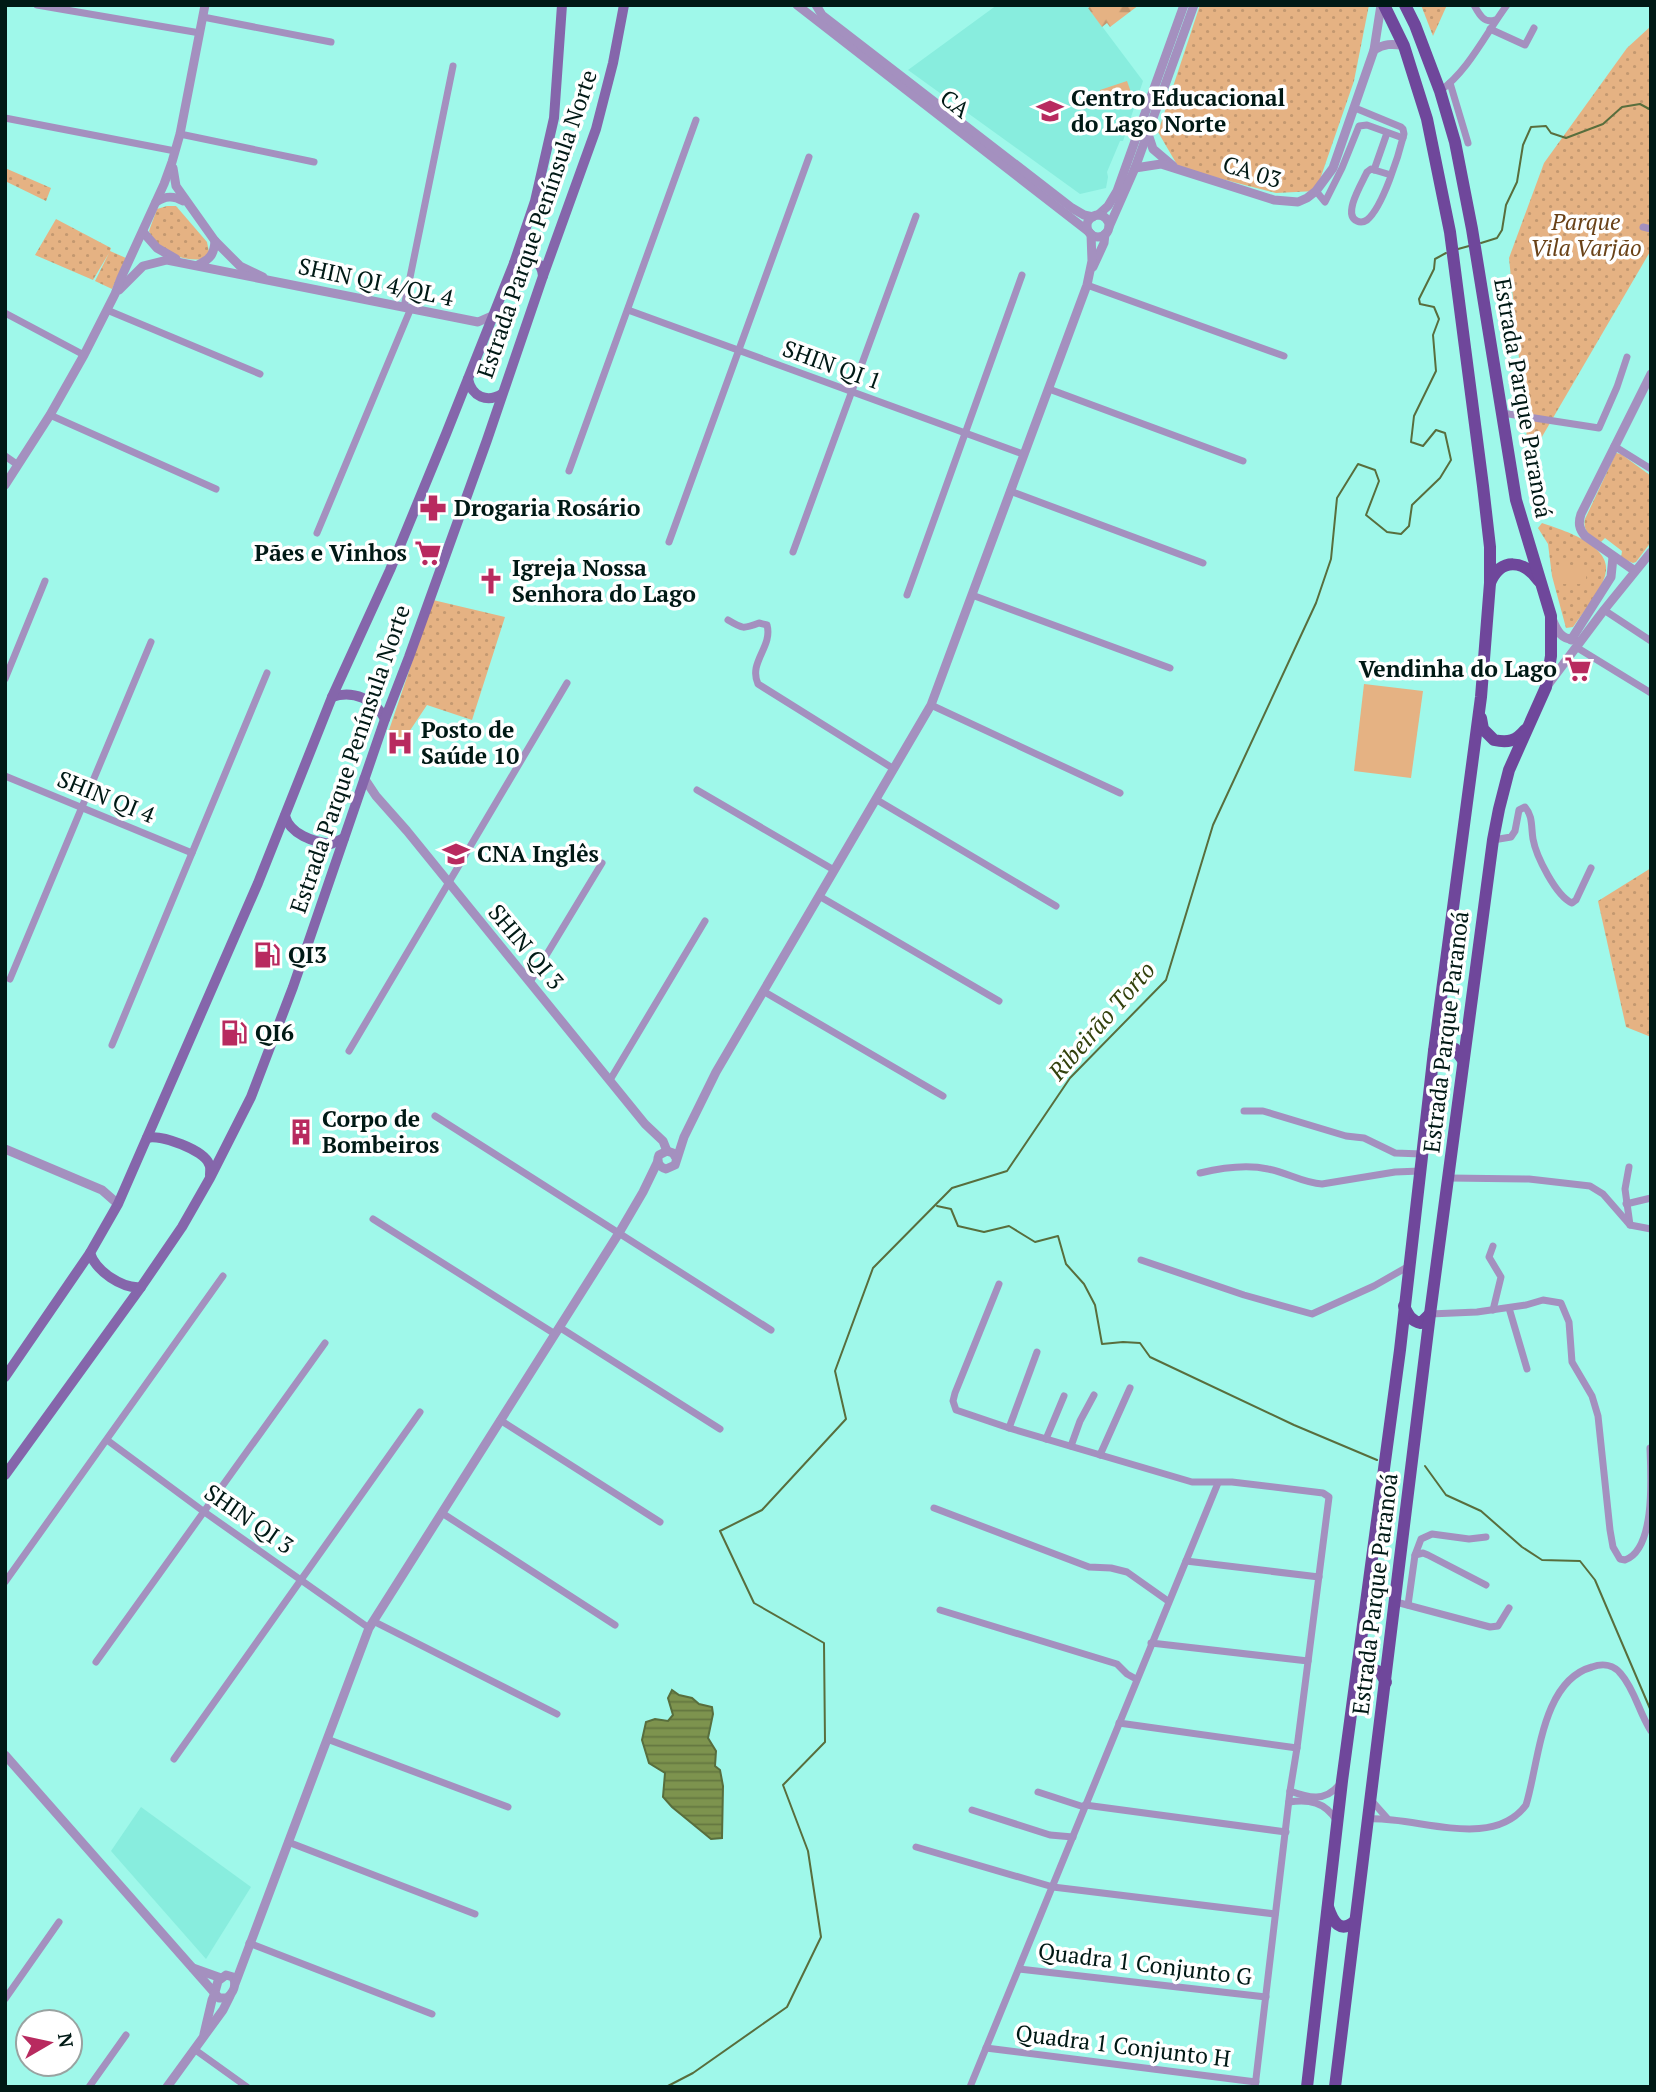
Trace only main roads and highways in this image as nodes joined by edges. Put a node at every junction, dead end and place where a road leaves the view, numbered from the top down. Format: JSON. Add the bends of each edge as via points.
{"nodes":[{"id":1,"x":562,"y":5,"type":"edge"},
{"id":2,"x":624,"y":5,"type":"edge"},
{"id":3,"x":1383,"y":5,"type":"edge"},
{"id":4,"x":1405,"y":5,"type":"edge"},
{"id":5,"x":514,"y":263,"type":"junction"},
{"id":6,"x":542,"y":276,"type":"junction"},
{"id":7,"x":468,"y":379,"type":"junction"},
{"id":8,"x":502,"y":394,"type":"junction"},
{"id":9,"x":1490,"y":583,"type":"junction"},
{"id":10,"x":1541,"y":584,"type":"junction"},
{"id":11,"x":332,"y":697,"type":"junction"},
{"id":12,"x":1481,"y":697,"type":"junction"},
{"id":13,"x":385,"y":719,"type":"junction"},
{"id":14,"x":1531,"y":723,"type":"junction"},
{"id":15,"x":285,"y":816,"type":"junction"},
{"id":16,"x":344,"y":838,"type":"junction"},
{"id":17,"x":1434,"y":1051,"type":"junction"},
{"id":18,"x":1463,"y":1060,"type":"junction"},
{"id":19,"x":147,"y":1138,"type":"junction"},
{"id":20,"x":210,"y":1178,"type":"junction"},
{"id":21,"x":90,"y":1253,"type":"junction"},
{"id":22,"x":141,"y":1287,"type":"junction"},
{"id":23,"x":1404,"y":1306,"type":"junction"},
{"id":24,"x":1430,"y":1314,"type":"junction"},
{"id":25,"x":5,"y":1377,"type":"edge"},
{"id":26,"x":5,"y":1475,"type":"edge"},
{"id":27,"x":1357,"y":1676,"type":"junction"},
{"id":28,"x":1386,"y":1682,"type":"junction"},
{"id":29,"x":1328,"y":1907,"type":"junction"},
{"id":30,"x":1355,"y":1921,"type":"junction"},
{"id":31,"x":1307,"y":2087,"type":"edge"},
{"id":32,"x":1335,"y":2087,"type":"edge"}],
"edges":[{"from":1,"to":5,"type":"main road","name":"Estrada Parque Península Norte","via":[[554,118],[535,201]]},
{"from":2,"to":6,"type":"main road","name":"Estrada Parque Península Norte","via":[[596,129]]},
{"from":3,"to":9,"type":"main road","name":"Estrada Parque Paranoá","via":[[1404,46],[1427,119],[1450,232],[1488,532]]},
{"from":4,"to":10,"type":"main road","name":"Estrada Parque Paranoá","via":[[1445,87],[1516,500]]},
{"from":5,"to":6,"type":"main road","via":[[534,260]]},
{"from":5,"to":7,"type":"main road","name":"Estrada Parque Península Norte"},
{"from":6,"to":8,"type":"main road","name":"Estrada Parque Península Norte"},
{"from":7,"to":8,"type":"main road","via":[[480,397]]},
{"from":7,"to":11,"type":"main road","name":"Estrada Parque Península Norte"},
{"from":8,"to":13,"type":"main road","name":"Estrada Parque Península Norte"},
{"from":9,"to":10,"type":"main road","via":[[1496,572],[1515,564],[1529,569]]},
{"from":9,"to":12,"type":"main road","name":"Estrada Parque Paranoá"},
{"from":10,"to":14,"type":"main road","name":"Estrada Parque Paranoá","via":[[1551,616],[1551,656],[1546,687]]},
{"from":11,"to":13,"type":"main road","via":[[355,695],[376,706]]},
{"from":11,"to":15,"type":"main road","name":"Estrada Parque Península Norte"},
{"from":12,"to":14,"type":"main road","via":[[1483,729],[1494,740],[1509,742]]},
{"from":12,"to":17,"type":"main road","name":"Estrada Parque Paranoá"},
{"from":13,"to":16,"type":"main road","name":"Estrada Parque Península Norte"},
{"from":14,"to":18,"type":"main road","name":"Estrada Parque Paranoá","via":[[1509,770],[1499,809]]},
{"from":15,"to":16,"type":"main road","via":[[292,829],[313,839],[331,844]]},
{"from":15,"to":19,"type":"main road","name":"Estrada Parque Península Norte"},
{"from":16,"to":20,"type":"main road","name":"Estrada Parque Península Norte","via":[[256,1085]]},
{"from":17,"to":18,"type":"main road","via":[[1451,1047]]},
{"from":17,"to":23,"type":"main road","name":"Estrada Parque Paranoá"},
{"from":18,"to":24,"type":"main road","name":"Estrada Parque Paranoá"},
{"from":19,"to":20,"type":"main road","via":[[163,1137],[202,1154],[209,1162]]},
{"from":19,"to":21,"type":"main road","name":"Estrada Parque Península Norte"},
{"from":20,"to":22,"type":"main road","name":"Estrada Parque Península Norte"},
{"from":21,"to":22,"type":"main road","via":[[95,1265],[130,1287]]},
{"from":21,"to":25,"type":"main road","name":"Estrada Parque Península Norte"},
{"from":22,"to":26,"type":"main road","name":"Estrada Parque Península Norte"},
{"from":23,"to":24,"type":"main road","via":[[1413,1321],[1421,1322]]},
{"from":23,"to":27,"type":"main road","name":"Estrada Parque Paranoá"},
{"from":24,"to":28,"type":"main road","name":"Estrada Parque Paranoá","via":[[1402,1603]]},
{"from":27,"to":28,"type":"main road","via":[[1370,1668],[1380,1672]]},
{"from":27,"to":29,"type":"main road","name":"Estrada Parque Paranoá"},
{"from":28,"to":30,"type":"main road","name":"Estrada Parque Paranoá"},
{"from":29,"to":30,"type":"main road","via":[[1338,1926]]},
{"from":29,"to":31,"type":"main road","name":"Estrada Parque Paranoá"},
{"from":30,"to":32,"type":"main road","name":"Estrada Parque Paranoá"}]}
